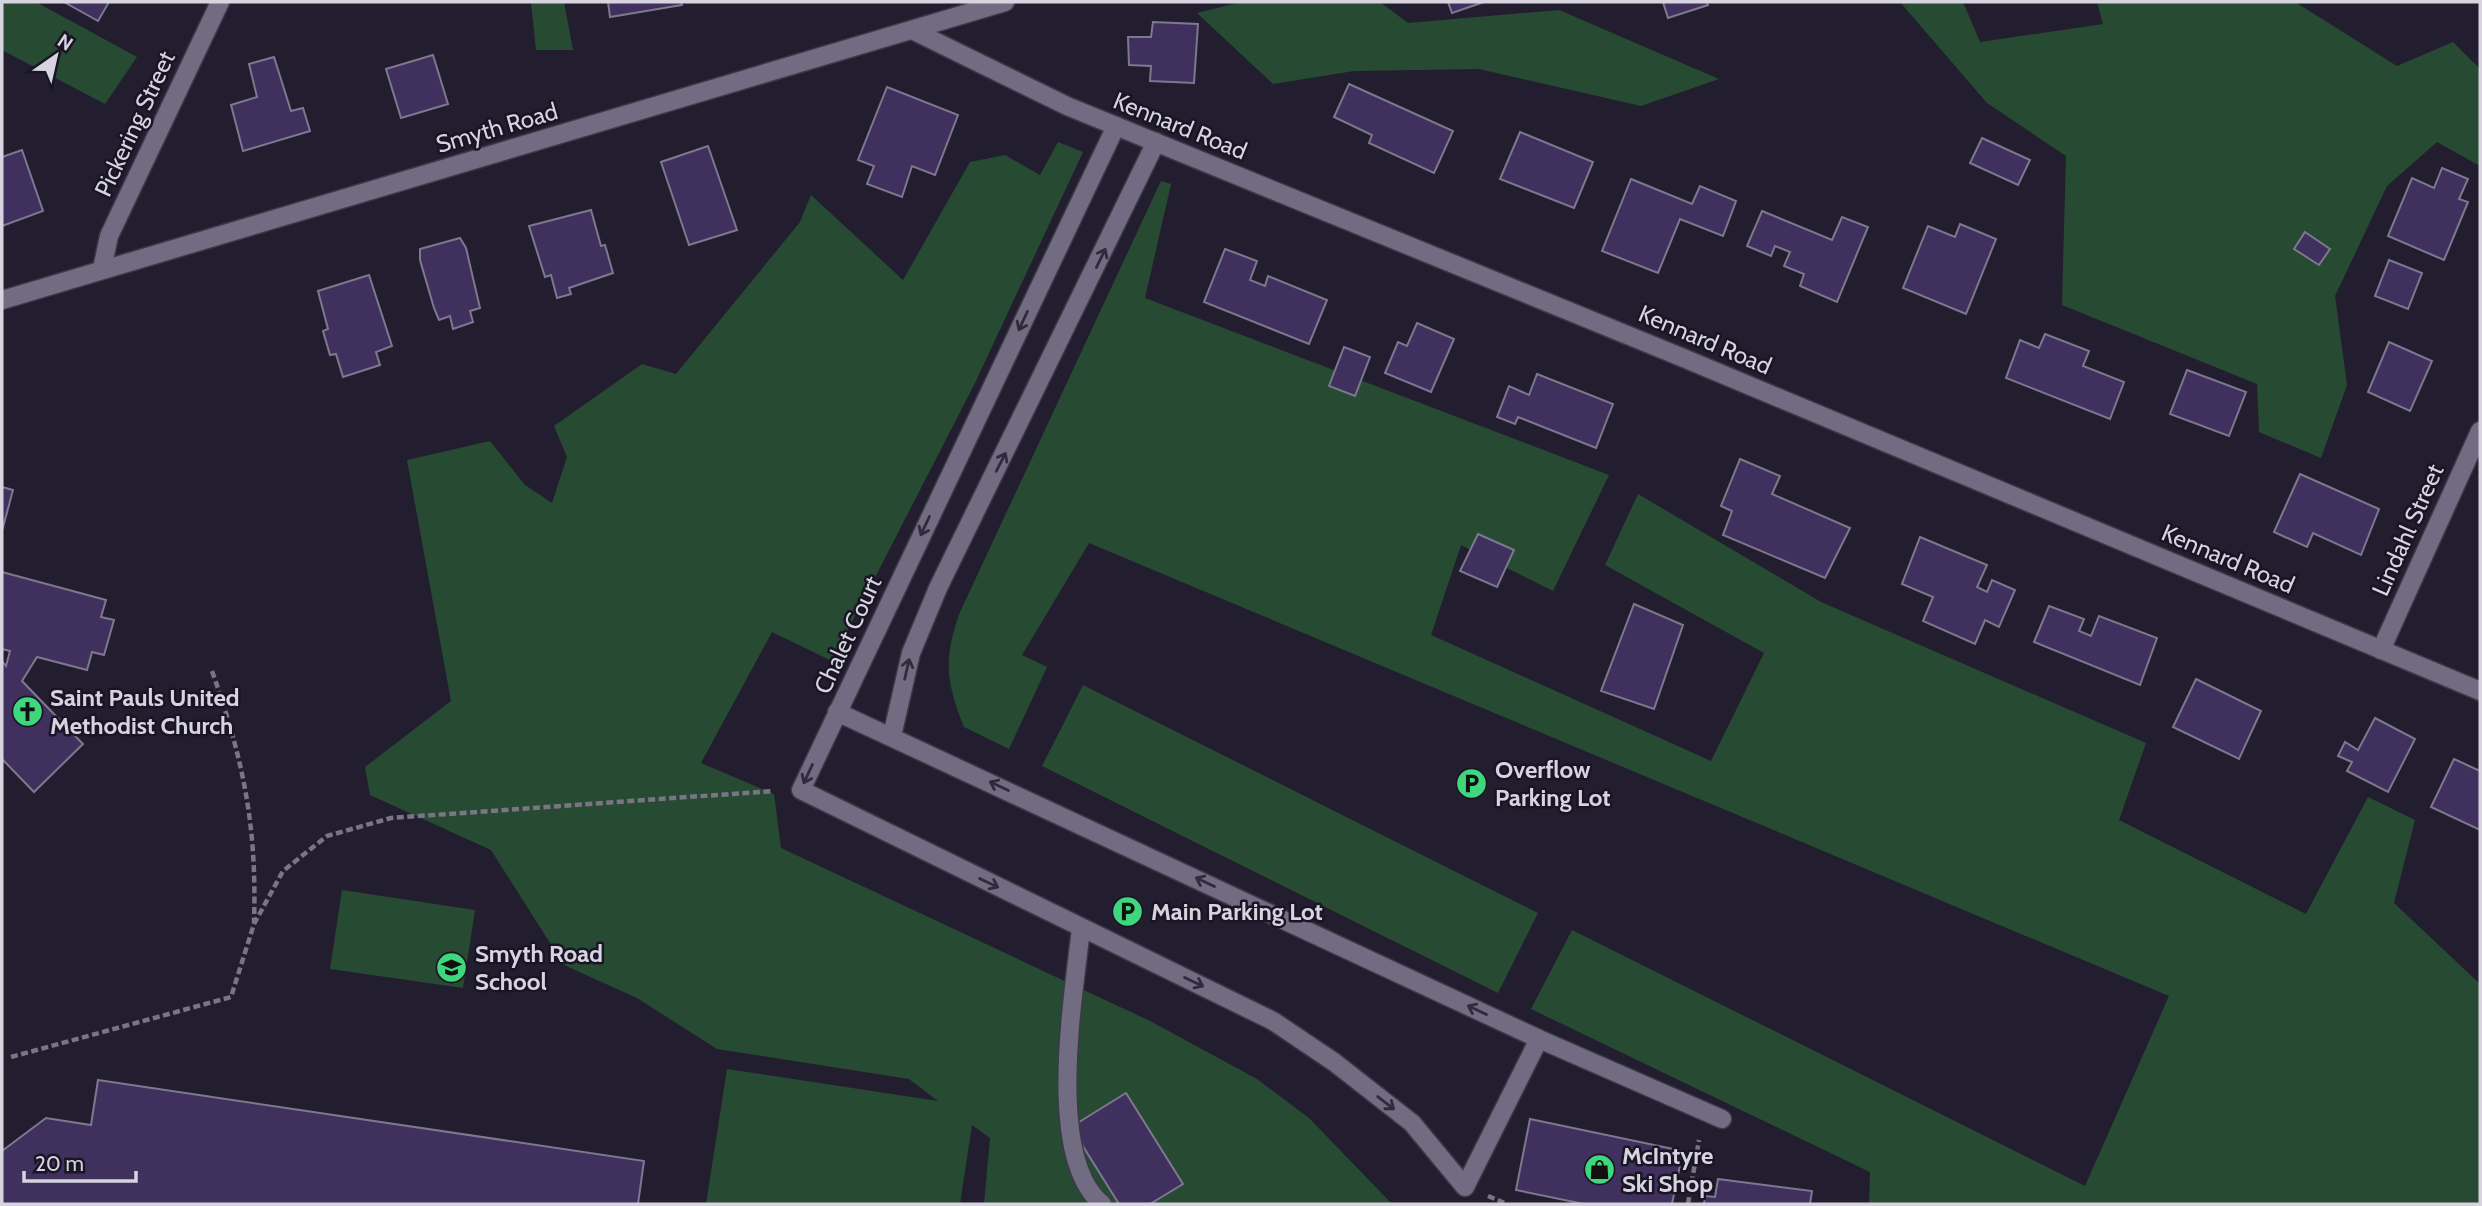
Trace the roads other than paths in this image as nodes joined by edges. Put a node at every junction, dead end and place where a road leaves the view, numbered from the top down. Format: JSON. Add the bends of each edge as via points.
{"nodes":[{"id":1,"x":220,"y":2,"type":"edge"},
{"id":2,"x":1005,"y":2,"type":"edge"},
{"id":3,"x":914,"y":31,"type":"junction"},
{"id":4,"x":1116,"y":127,"type":"junction"},
{"id":5,"x":1156,"y":142,"type":"junction"},
{"id":6,"x":102,"y":269,"type":"junction"},
{"id":7,"x":2,"y":300,"type":"edge"},
{"id":8,"x":2480,"y":430,"type":"edge"},
{"id":9,"x":2381,"y":650,"type":"junction"},
{"id":10,"x":2480,"y":691,"type":"edge"},
{"id":11,"x":837,"y":712,"type":"junction"},
{"id":12,"x":892,"y":736,"type":"junction"},
{"id":13,"x":1081,"y":928,"type":"junction"},
{"id":14,"x":1539,"y":1039,"type":"junction"},
{"id":15,"x":1722,"y":1119,"type":"dead end"},
{"id":16,"x":1102,"y":1204,"type":"edge"}],
"edges":[{"from":1,"to":6,"type":"street","name":"Pickering Street","via":[[109,236]]},
{"from":2,"to":3,"type":"street","name":"Smyth Road"},
{"from":3,"to":4,"type":"street","name":"Kennard Road"},
{"from":3,"to":6,"type":"street","name":"Smyth Road"},
{"from":4,"to":5,"type":"street","name":"Kennard Road"},
{"from":4,"to":11,"type":"street","name":"Chalet Court","one_way":true},
{"from":5,"to":9,"type":"street","name":"Kennard Road"},
{"from":12,"to":5,"type":"street","one_way":true,"via":[[911,653],[938,588]]},
{"from":6,"to":7,"type":"street","name":"Smyth Road"},
{"from":8,"to":9,"type":"street","name":"Lindahl Street"},
{"from":9,"to":10,"type":"street","name":"Kennard Road"},
{"from":11,"to":12,"type":"street","name":"Chalet Court"},
{"from":11,"to":13,"type":"street","one_way":true,"via":[[801,789]]},
{"from":14,"to":12,"type":"street","name":"Chalet Court","one_way":true},
{"from":13,"to":14,"type":"street","one_way":true,"via":[[1273,1021],[1412,1123],[1465,1186]]},
{"from":13,"to":16,"type":"street","via":[[1070,1040],[1071,1140],[1078,1168]]},
{"from":14,"to":15,"type":"street","name":"Chalet Court"}]}
